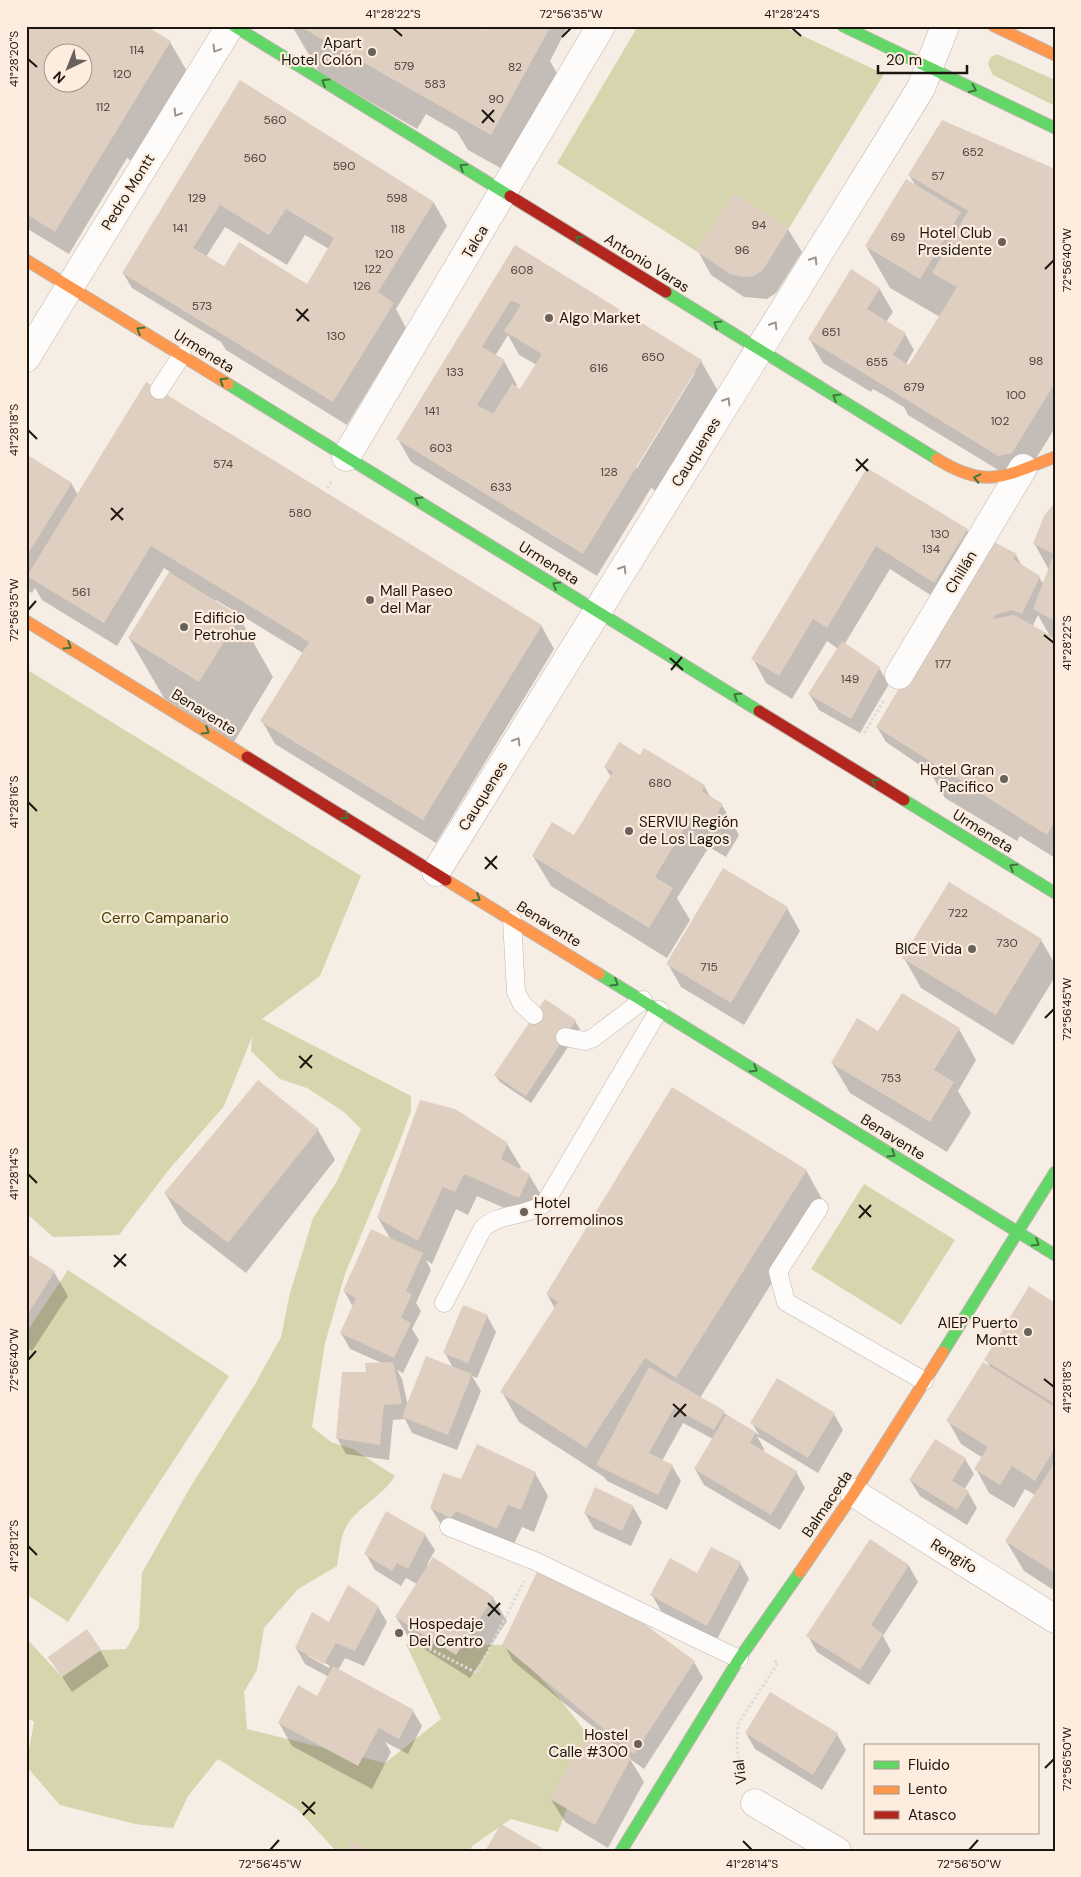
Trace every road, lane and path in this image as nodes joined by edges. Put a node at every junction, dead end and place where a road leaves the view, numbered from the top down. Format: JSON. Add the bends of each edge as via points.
{"nodes":[{"id":1,"x":232,"y":26,"type":"edge"},
{"id":2,"x":601,"y":26,"type":"edge"},
{"id":3,"x":843,"y":26,"type":"edge"},
{"id":4,"x":945,"y":26,"type":"edge"},
{"id":5,"x":994,"y":26,"type":"edge"},
{"id":6,"x":1055,"y":55,"type":"edge"},
{"id":7,"x":929,"y":68,"type":"junction"},
{"id":8,"x":1055,"y":128,"type":"edge"},
{"id":9,"x":504,"y":193,"type":"junction"},
{"id":10,"x":26,"y":260,"type":"edge"},
{"id":11,"x":70,"y":287,"type":"junction"},
{"id":12,"x":759,"y":349,"type":"junction"},
{"id":13,"x":182,"y":356,"type":"junction"},
{"id":14,"x":26,"y":358,"type":"edge"},
{"id":15,"x":159,"y":390,"type":"dead end"},
{"id":16,"x":346,"y":457,"type":"junction"},
{"id":17,"x":1055,"y":457,"type":"edge"},
{"id":18,"x":1023,"y":468,"type":"junction"},
{"id":19,"x":332,"y":480,"type":"dead end"},
{"id":20,"x":327,"y":488,"type":"dead end"},
{"id":21,"x":598,"y":610,"type":"junction"},
{"id":22,"x":26,"y":620,"type":"edge"},
{"id":23,"x":899,"y":675,"type":"joint"},
{"id":24,"x":864,"y":733,"type":"dead end"},
{"id":25,"x":436,"y":872,"type":"junction"},
{"id":26,"x":1055,"y":893,"type":"edge"},
{"id":27,"x":512,"y":920,"type":"junction"},
{"id":28,"x":643,"y":1000,"type":"junction"},
{"id":29,"x":658,"y":1010,"type":"junction"},
{"id":30,"x":534,"y":1015,"type":"dead end"},
{"id":31,"x":565,"y":1037,"type":"dead end"},
{"id":32,"x":1055,"y":1172,"type":"edge"},
{"id":33,"x":819,"y":1208,"type":"dead end"},
{"id":34,"x":1018,"y":1232,"type":"junction"},
{"id":35,"x":1055,"y":1254,"type":"edge"},
{"id":36,"x":444,"y":1303,"type":"dead end"},
{"id":37,"x":924,"y":1381,"type":"junction"},
{"id":38,"x":854,"y":1493,"type":"junction"},
{"id":39,"x":449,"y":1527,"type":"dead end"},
{"id":40,"x":535,"y":1561,"type":"junction"},
{"id":41,"x":1055,"y":1619,"type":"edge"},
{"id":42,"x":416,"y":1642,"type":"dead end"},
{"id":43,"x":768,"y":1656,"type":"dead end"},
{"id":44,"x":739,"y":1659,"type":"junction"},
{"id":45,"x":755,"y":1803,"type":"joint"},
{"id":46,"x":621,"y":1851,"type":"edge"},
{"id":47,"x":837,"y":1851,"type":"edge"}],
"edges":[{"from":9,"to":1,"type":"main road","name":"Antonio Varas","one_way":true},
{"from":1,"to":11,"type":"street","name":"Pedro Montt","one_way":true},
{"from":2,"to":9,"type":"street","name":"Talca"},
{"from":3,"to":7,"type":"main road"},
{"from":4,"to":7,"type":"street","name":"Cauquenes"},
{"from":5,"to":6,"type":"main road"},
{"from":7,"to":8,"type":"main road","one_way":true},
{"from":12,"to":7,"type":"street","name":"Cauquenes","one_way":true,"via":[[918,93]]},
{"from":12,"to":9,"type":"main road","name":"Antonio Varas","one_way":true},
{"from":9,"to":16,"type":"street","name":"Talca"},
{"from":10,"to":11,"type":"main road","name":"Urmeneta"},
{"from":13,"to":11,"type":"main road","name":"Urmeneta","one_way":true},
{"from":11,"to":14,"type":"street","name":"Pedro Montt"},
{"from":18,"to":12,"type":"main road","name":"Antonio Varas","one_way":true,"via":[[1002,478],[970,477]]},
{"from":21,"to":12,"type":"street","name":"Cauquenes","one_way":true},
{"from":13,"to":15,"type":"lane"},
{"from":16,"to":13,"type":"main road","name":"Urmeneta","one_way":true},
{"from":21,"to":16,"type":"main road","name":"Urmeneta","one_way":true},
{"from":17,"to":18,"type":"main road","name":"Antonio Varas"},
{"from":18,"to":23,"type":"street","name":"Chillán"},
{"from":19,"to":20,"type":"path"},
{"from":25,"to":21,"type":"street","name":"Cauquenes","one_way":true},
{"from":26,"to":21,"type":"main road","name":"Urmeneta","one_way":true},
{"from":22,"to":25,"type":"main road","name":"Benavente","one_way":true},
{"from":23,"to":24,"type":"path"},
{"from":25,"to":27,"type":"main road","name":"Benavente","one_way":true},
{"from":27,"to":28,"type":"main road","name":"Benavente","one_way":true},
{"from":27,"to":30,"type":"lane","via":[[516,992],[522,1004]]},
{"from":28,"to":29,"type":"main road","name":"Benavente"},
{"from":28,"to":31,"type":"lane","via":[[593,1038],[585,1041]]},
{"from":29,"to":34,"type":"main road","name":"Benavente","one_way":true},
{"from":29,"to":36,"type":"lane","via":[[545,1203],[538,1209],[491,1221],[483,1228]]},
{"from":32,"to":34,"type":"main road","name":"Balmaceda"},
{"from":33,"to":37,"type":"lane","via":[[778,1272],[786,1302]]},
{"from":34,"to":35,"type":"main road","name":"Benavente","one_way":true},
{"from":34,"to":37,"type":"main road","name":"Balmaceda"},
{"from":37,"to":38,"type":"main road","name":"Balmaceda"},
{"from":38,"to":41,"type":"street","name":"Rengifo"},
{"from":38,"to":44,"type":"main road","name":"Balmaceda"},
{"from":39,"to":40,"type":"lane"},
{"from":40,"to":42,"type":"path","via":[[477,1673]]},
{"from":40,"to":44,"type":"lane"},
{"from":43,"to":45,"type":"path","name":"Vial","via":[[778,1663],[738,1724],[737,1747],[743,1796]]},
{"from":44,"to":46,"type":"main road","name":"Balmaceda"},
{"from":45,"to":47,"type":"street","name":"Vial"}]}
